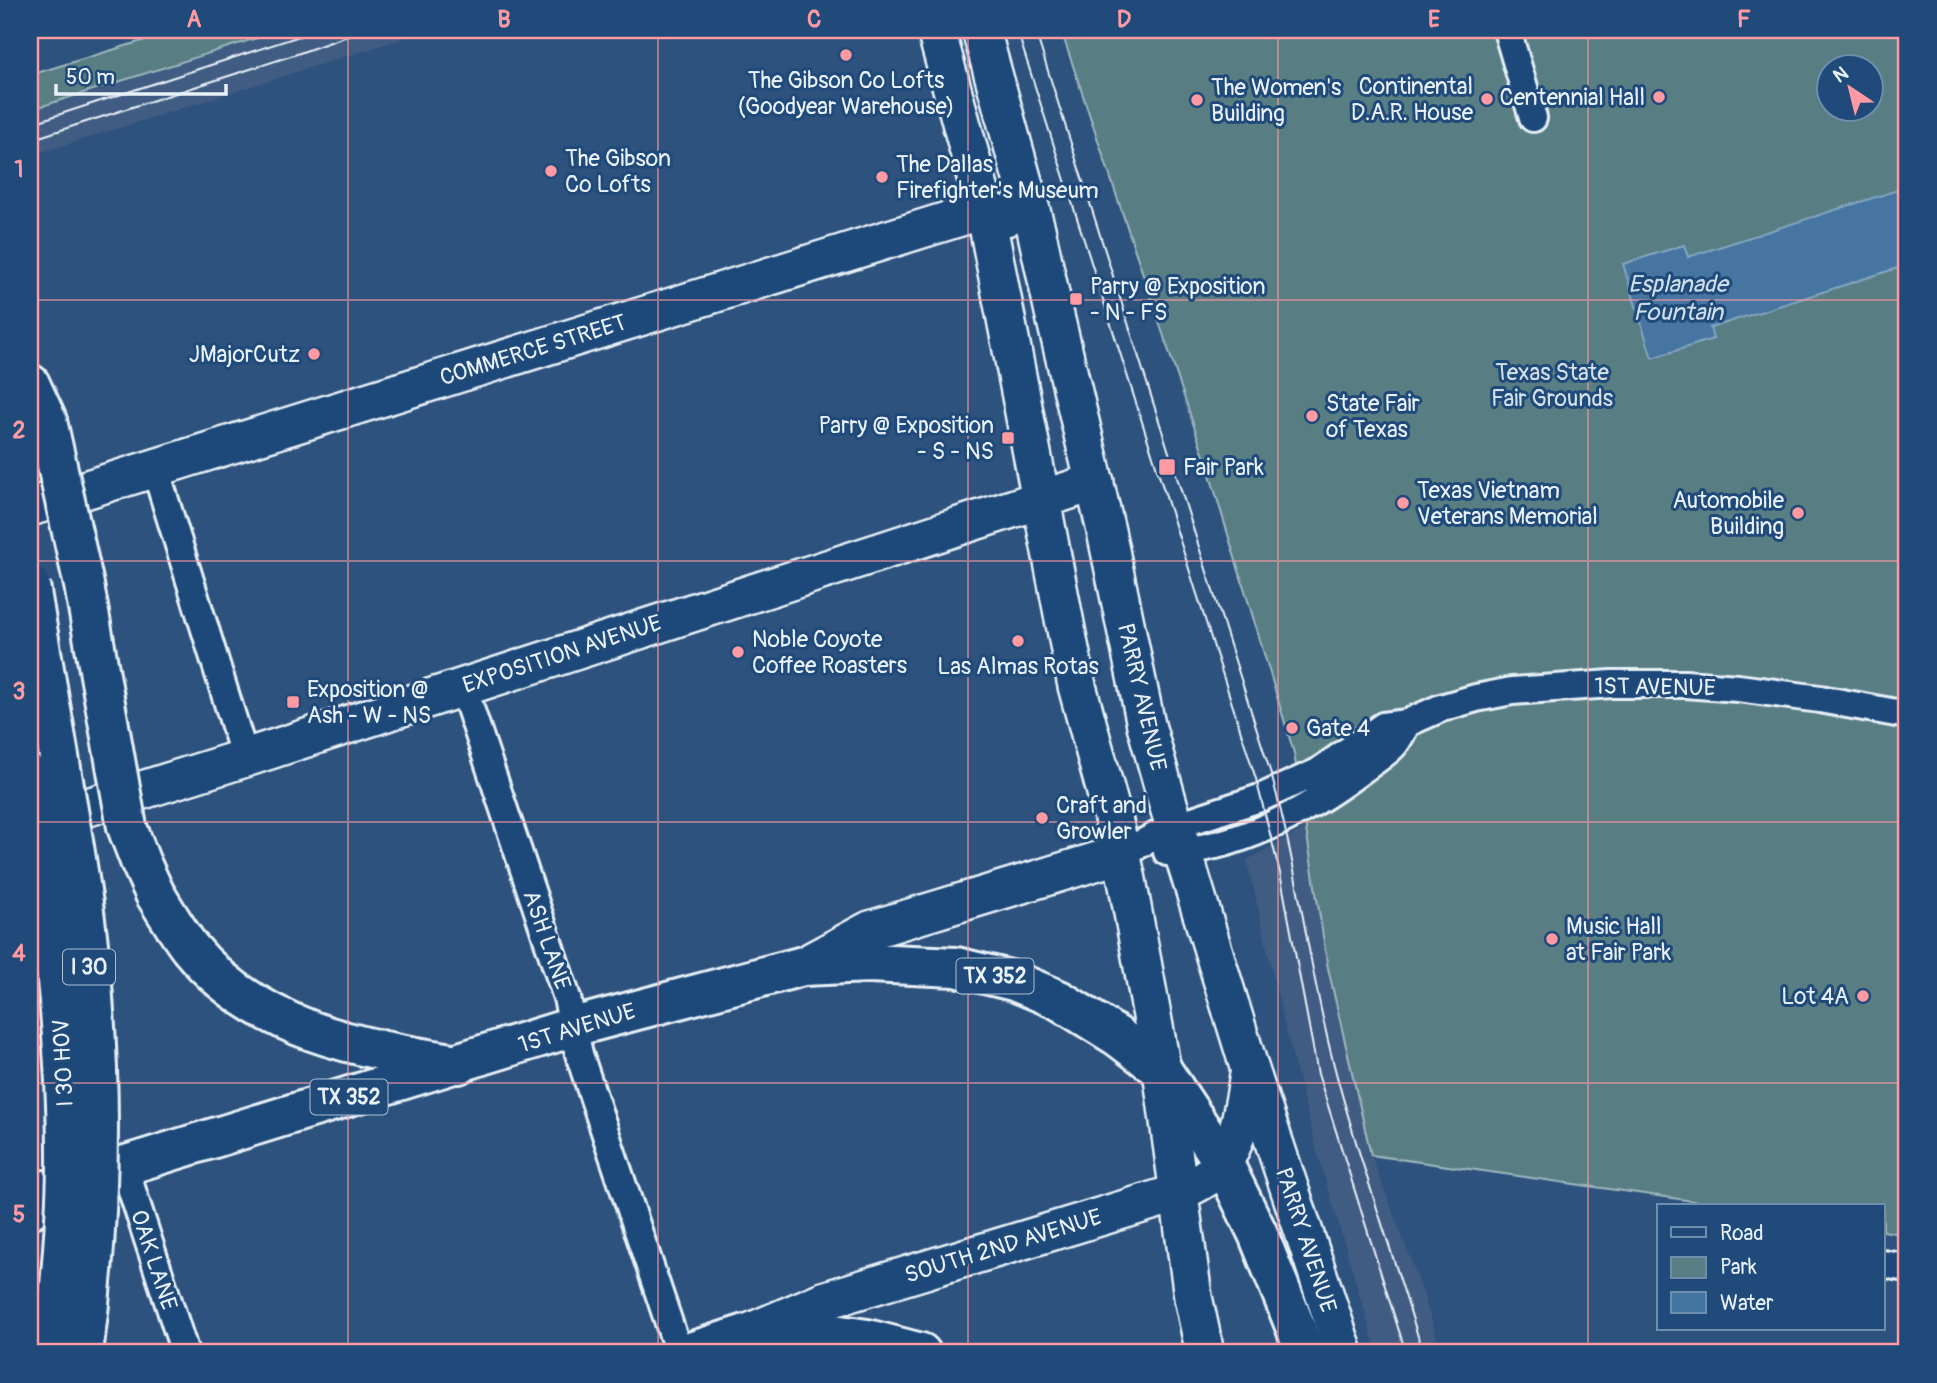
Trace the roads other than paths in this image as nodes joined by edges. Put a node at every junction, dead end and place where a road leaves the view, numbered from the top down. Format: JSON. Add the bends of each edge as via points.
{"nodes":[{"id":1,"x":936,"y":30,"type":"edge"},
{"id":2,"x":981,"y":30,"type":"edge"},
{"id":3,"x":1507,"y":30,"type":"edge"},
{"id":4,"x":1533,"y":118,"type":"dead end"},
{"id":5,"x":985,"y":210,"type":"junction"},
{"id":6,"x":1036,"y":229,"type":"junction"},
{"id":7,"x":30,"y":384,"type":"edge"},
{"id":8,"x":155,"y":468,"type":"junction"},
{"id":9,"x":1095,"y":481,"type":"junction"},
{"id":10,"x":1040,"y":499,"type":"junction"},
{"id":11,"x":30,"y":508,"type":"edge"},
{"id":12,"x":30,"y":584,"type":"edge"},
{"id":13,"x":463,"y":687,"type":"junction"},
{"id":14,"x":1907,"y":715,"type":"edge"},
{"id":15,"x":245,"y":758,"type":"junction"},
{"id":16,"x":30,"y":775,"type":"edge"},
{"id":17,"x":30,"y":825,"type":"edge"},
{"id":18,"x":1179,"y":839,"type":"junction"},
{"id":19,"x":1121,"y":854,"type":"junction"},
{"id":20,"x":30,"y":909,"type":"edge"},
{"id":21,"x":803,"y":966,"type":"junction"},
{"id":22,"x":573,"y":1027,"type":"junction"},
{"id":23,"x":458,"y":1064,"type":"junction"},
{"id":24,"x":1162,"y":1070,"type":"junction"},
{"id":25,"x":1250,"y":1070,"type":"junction"},
{"id":26,"x":1223,"y":1162,"type":"junction"},
{"id":27,"x":124,"y":1166,"type":"junction"},
{"id":28,"x":1178,"y":1193,"type":"junction"},
{"id":29,"x":35,"y":1198,"type":"edge"},
{"id":30,"x":1884,"y":1264,"type":"edge"},
{"id":31,"x":1907,"y":1268,"type":"edge"},
{"id":32,"x":746,"y":1334,"type":"junction"},
{"id":33,"x":34,"y":1353,"type":"edge"},
{"id":34,"x":52,"y":1353,"type":"edge"},
{"id":35,"x":83,"y":1353,"type":"edge"},
{"id":36,"x":185,"y":1353,"type":"edge"},
{"id":37,"x":679,"y":1353,"type":"edge"},
{"id":38,"x":687,"y":1353,"type":"edge"},
{"id":39,"x":921,"y":1353,"type":"edge"},
{"id":40,"x":1205,"y":1353,"type":"edge"},
{"id":41,"x":1306,"y":1353,"type":"edge"},
{"id":42,"x":1344,"y":1353,"type":"edge"}],
"edges":[{"from":1,"to":5,"type":"main road"},
{"from":2,"to":6,"type":"main road","name":"PARRY AVENUE"},
{"from":3,"to":4,"type":"street"},
{"from":5,"to":6,"type":"main road"},
{"from":5,"to":8,"type":"main road","name":"COMMERCE STREET"},
{"from":5,"to":10,"type":"main road"},
{"from":6,"to":9,"type":"main road","name":"PARRY AVENUE"},
{"from":7,"to":23,"type":"main road","bridge":true,"via":[[47,421],[81,573],[127,827],[155,894],[190,948],[251,1003],[311,1031],[371,1050]]},
{"from":8,"to":11,"type":"main road","name":"COMMERCE STREET"},
{"from":8,"to":15,"type":"street"},
{"from":9,"to":10,"type":"main road","name":"EXPOSITION AVENUE"},
{"from":9,"to":18,"type":"main road","name":"PARRY AVENUE","via":[[1146,725]]},
{"from":10,"to":13,"type":"main road","name":"EXPOSITION AVENUE"},
{"from":10,"to":19,"type":"main road","via":[[1077,685]]},
{"from":12,"to":35,"type":"main road","number":"I 30","bridge":true,"via":[[83,905],[92,996],[98,1088],[96,1188]]},
{"from":13,"to":15,"type":"main road","name":"EXPOSITION AVENUE"},
{"from":13,"to":22,"type":"street","name":"ASH LANE"},
{"from":14,"to":18,"type":"street","name":"1ST AVENUE","via":[[1685,684],[1512,691],[1441,708],[1407,723],[1395,745],[1331,793],[1269,827],[1209,848]]},
{"from":15,"to":17,"type":"main road","name":"EXPOSITION AVENUE"},
{"from":16,"to":34,"type":"main road","name":"I 30 HOV","bridge":true,"via":[[54,951],[66,1108],[65,1230]]},
{"from":18,"to":19,"type":"street","name":"1ST AVENUE"},
{"from":18,"to":25,"type":"main road","name":"PARRY AVENUE"},
{"from":19,"to":21,"type":"main road","name":"1ST AVENUE","via":[[870,930]]},
{"from":19,"to":24,"type":"main road"},
{"from":20,"to":33,"type":"main road","name":"I 30 HOV","via":[[41,1000],[49,1178]]},
{"from":21,"to":22,"type":"main road","name":"1ST AVENUE","number":"TX 352"},
{"from":21,"to":24,"type":"main road","number":"TX 352","via":[[956,967],[1014,981],[1059,1000]]},
{"from":22,"to":23,"type":"main road","name":"1ST AVENUE","number":"TX 352"},
{"from":22,"to":37,"type":"street","name":"ASH LANE"},
{"from":23,"to":27,"type":"main road","name":"1ST AVENUE","number":"TX 352"},
{"from":24,"to":26,"type":"main road","number":"TX 352"},
{"from":24,"to":28,"type":"main road"},
{"from":25,"to":26,"type":"main road","name":"SOUTH 2ND AVENUE","via":[[1240,1123]]},
{"from":25,"to":42,"type":"main road","name":"PARRY AVENUE"},
{"from":26,"to":28,"type":"main road","name":"SOUTH 2ND AVENUE"},
{"from":26,"to":41,"type":"main road","number":"TX 352"},
{"from":27,"to":29,"type":"main road","name":"1ST AVENUE","number":"TX 352"},
{"from":27,"to":36,"type":"street","name":"OAK LANE"},
{"from":28,"to":32,"type":"main road","name":"SOUTH 2ND AVENUE","via":[[823,1301]]},
{"from":28,"to":40,"type":"main road"},
{"from":30,"to":31,"type":"street"},
{"from":32,"to":38,"type":"main road","name":"SOUTH 2ND AVENUE"},
{"from":32,"to":39,"type":"main road","via":[[833,1335]]}]}
